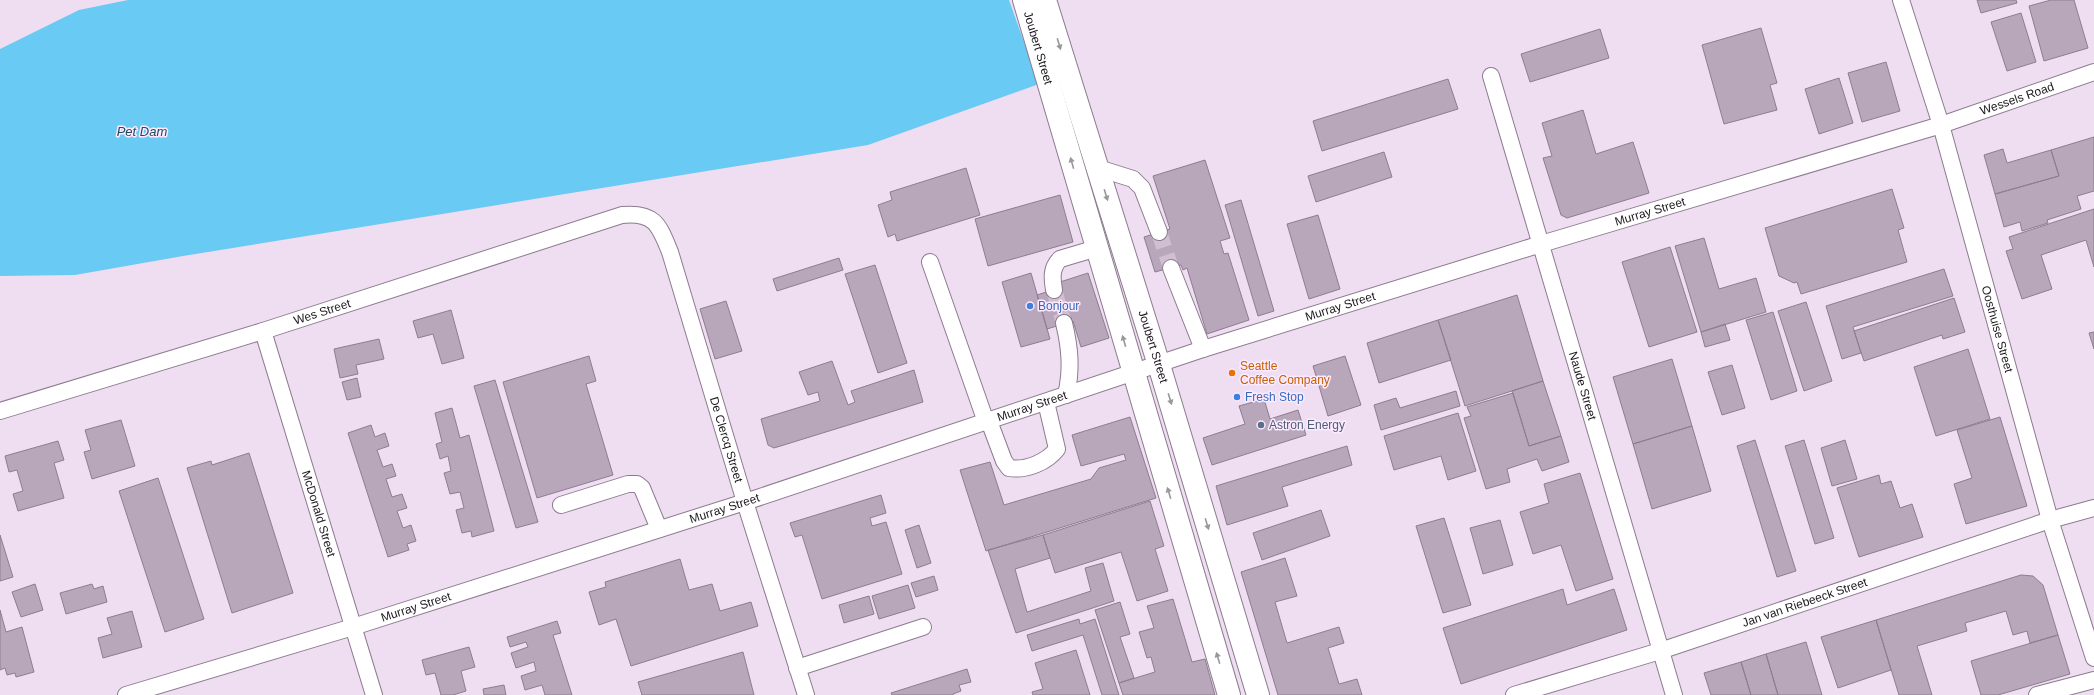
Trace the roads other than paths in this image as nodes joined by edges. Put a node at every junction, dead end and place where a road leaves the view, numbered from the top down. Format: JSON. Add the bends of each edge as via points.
{"nodes":[{"id":1,"x":1901,"y":0,"type":"edge"},
{"id":2,"x":1036,"y":5,"type":"edge"},
{"id":3,"x":2094,"y":72,"type":"edge"},
{"id":4,"x":1491,"y":76,"type":"dead end"},
{"id":5,"x":1941,"y":125,"type":"junction"},
{"id":6,"x":1098,"y":168,"type":"junction"},
{"id":7,"x":644,"y":215,"type":"joint"},
{"id":8,"x":1159,"y":232,"type":"tunnel mouth"},
{"id":9,"x":1541,"y":244,"type":"junction"},
{"id":10,"x":1097,"y":248,"type":"junction"},
{"id":11,"x":930,"y":262,"type":"dead end"},
{"id":12,"x":1172,"y":268,"type":"tunnel mouth"},
{"id":13,"x":1054,"y":290,"type":"tunnel mouth"},
{"id":14,"x":1064,"y":324,"type":"tunnel mouth"},
{"id":15,"x":263,"y":332,"type":"junction"},
{"id":16,"x":1203,"y":350,"type":"junction"},
{"id":17,"x":1160,"y":365,"type":"junction"},
{"id":18,"x":1133,"y":373,"type":"junction"},
{"id":19,"x":1066,"y":395,"type":"junction"},
{"id":20,"x":1046,"y":402,"type":"junction"},
{"id":21,"x":0,"y":411,"type":"edge"},
{"id":22,"x":988,"y":422,"type":"junction"},
{"id":23,"x":745,"y":502,"type":"junction"},
{"id":24,"x":561,"y":505,"type":"dead end"},
{"id":25,"x":2094,"y":508,"type":"edge"},
{"id":26,"x":2050,"y":520,"type":"junction"},
{"id":27,"x":659,"y":529,"type":"junction"},
{"id":28,"x":353,"y":626,"type":"junction"},
{"id":29,"x":924,"y":626,"type":"dead end"},
{"id":30,"x":1660,"y":651,"type":"junction"},
{"id":31,"x":2094,"y":658,"type":"edge"},
{"id":32,"x":797,"y":668,"type":"junction"},
{"id":33,"x":2094,"y":680,"type":"edge"},
{"id":34,"x":126,"y":695,"type":"edge"},
{"id":35,"x":374,"y":695,"type":"edge"},
{"id":36,"x":806,"y":695,"type":"edge"},
{"id":37,"x":1229,"y":695,"type":"edge"},
{"id":38,"x":1258,"y":695,"type":"edge"},
{"id":39,"x":1514,"y":695,"type":"edge"},
{"id":40,"x":1674,"y":695,"type":"edge"},
{"id":41,"x":2038,"y":695,"type":"edge"}],
"edges":[{"from":1,"to":5,"type":"street","name":"Oosthuise Street"},
{"from":2,"to":6,"type":"highway","name":"Joubert Street","one_way":true},
{"from":10,"to":2,"type":"highway","name":"Joubert Street","one_way":true},
{"from":3,"to":5,"type":"street","name":"Wessels Road"},
{"from":4,"to":9,"type":"street","name":"Naude Street"},
{"from":5,"to":9,"type":"street","name":"Murray Street"},
{"from":5,"to":26,"type":"street","name":"Oosthuise Street"},
{"from":6,"to":8,"type":"street","via":[[1133,179],[1142,188]]},
{"from":6,"to":17,"type":"highway","name":"Joubert Street","one_way":true},
{"from":7,"to":15,"type":"street","name":"Wes Street","via":[[622,215]]},
{"from":7,"to":23,"type":"street","name":"De Clercq Street","via":[[659,226],[670,252]]},
{"from":9,"to":16,"type":"street","name":"Murray Street"},
{"from":9,"to":30,"type":"street","name":"Naude Street"},
{"from":10,"to":13,"type":"street","via":[[1060,259],[1052,276]]},
{"from":18,"to":10,"type":"highway","name":"Joubert Street","one_way":true},
{"from":11,"to":22,"type":"street"},
{"from":12,"to":16,"type":"street"},
{"from":14,"to":19,"type":"street","via":[[1070,345],[1070,376]]},
{"from":15,"to":21,"type":"street","name":"Wes Street"},
{"from":15,"to":28,"type":"street","name":"McDonald Street"},
{"from":16,"to":17,"type":"street","name":"Murray Street"},
{"from":17,"to":18,"type":"street","name":"Murray Street"},
{"from":17,"to":38,"type":"highway","name":"Joubert Street","one_way":true},
{"from":18,"to":19,"type":"street","name":"Murray Street"},
{"from":37,"to":18,"type":"highway","name":"Joubert Street","one_way":true},
{"from":19,"to":20,"type":"street","name":"Murray Street"},
{"from":20,"to":22,"type":"street","name":"Murray Street"},
{"from":20,"to":22,"type":"street","via":[[1057,449],[1051,457],[1017,470],[1009,468],[1004,461]]},
{"from":22,"to":23,"type":"street","name":"Murray Street"},
{"from":23,"to":27,"type":"street","name":"Murray Street"},
{"from":23,"to":32,"type":"street","name":"De Clercq Street"},
{"from":24,"to":27,"type":"street","via":[[628,484],[637,484],[642,488]]},
{"from":25,"to":26,"type":"street","name":"Jan van Riebeeck Street"},
{"from":26,"to":30,"type":"street","name":"Jan van Riebeeck Street"},
{"from":26,"to":31,"type":"street","name":"Oosthuise Street"},
{"from":27,"to":28,"type":"street","name":"Murray Street"},
{"from":28,"to":34,"type":"street","name":"Murray Street"},
{"from":28,"to":35,"type":"street","name":"McDonald Street"},
{"from":29,"to":32,"type":"street"},
{"from":30,"to":39,"type":"street","name":"Jan van Riebeeck Street"},
{"from":30,"to":40,"type":"street","name":"Naude Street"},
{"from":32,"to":36,"type":"street","name":"De Clercq Street"},
{"from":33,"to":41,"type":"street"}]}
